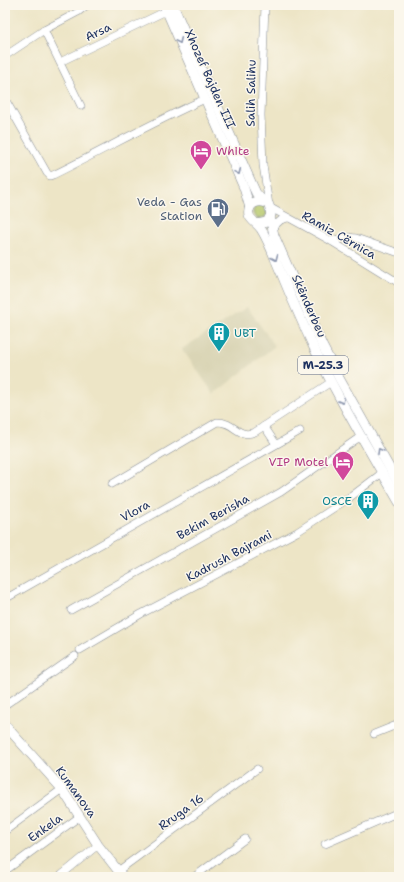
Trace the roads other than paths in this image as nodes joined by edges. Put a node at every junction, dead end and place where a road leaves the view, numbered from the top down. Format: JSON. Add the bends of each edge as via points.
{"nodes":[{"id":1,"x":86,"y":5,"type":"edge"},
{"id":2,"x":265,"y":5,"type":"edge"},
{"id":3,"x":167,"y":7,"type":"edge"},
{"id":4,"x":44,"y":30,"type":"junction"},
{"id":5,"x":5,"y":56,"type":"edge"},
{"id":6,"x":60,"y":62,"type":"junction"},
{"id":7,"x":5,"y":98,"type":"edge"},
{"id":8,"x":205,"y":99,"type":"junction"},
{"id":9,"x":81,"y":106,"type":"dead end"},
{"id":10,"x":250,"y":208,"type":"junction"},
{"id":11,"x":268,"y":217,"type":"junction"},
{"id":12,"x":288,"y":218,"type":"junction"},
{"id":13,"x":331,"y":241,"type":"junction"},
{"id":14,"x":399,"y":252,"type":"edge"},
{"id":15,"x":399,"y":283,"type":"edge"},
{"id":16,"x":332,"y":382,"type":"junction"},
{"id":17,"x":264,"y":426,"type":"junction"},
{"id":18,"x":300,"y":431,"type":"dead end"},
{"id":19,"x":362,"y":438,"type":"junction"},
{"id":20,"x":276,"y":444,"type":"junction"},
{"id":21,"x":382,"y":473,"type":"junction"},
{"id":22,"x":112,"y":484,"type":"dead end"},
{"id":23,"x":399,"y":485,"type":"edge"},
{"id":24,"x":399,"y":502,"type":"edge"},
{"id":25,"x":5,"y":599,"type":"edge"},
{"id":26,"x":71,"y":610,"type":"dead end"},
{"id":27,"x":80,"y":650,"type":"dead end"},
{"id":28,"x":75,"y":656,"type":"dead end"},
{"id":29,"x":5,"y":705,"type":"edge"},
{"id":30,"x":399,"y":724,"type":"edge"},
{"id":31,"x":5,"y":725,"type":"edge"},
{"id":32,"x":374,"y":734,"type":"dead end"},
{"id":33,"x":257,"y":769,"type":"dead end"},
{"id":34,"x":62,"y":789,"type":"junction"},
{"id":35,"x":399,"y":812,"type":"edge"},
{"id":36,"x":79,"y":817,"type":"junction"},
{"id":37,"x":5,"y":831,"type":"edge"},
{"id":38,"x":245,"y":839,"type":"dead end"},
{"id":39,"x":325,"y":844,"type":"dead end"},
{"id":40,"x":98,"y":845,"type":"junction"},
{"id":41,"x":5,"y":871,"type":"edge"},
{"id":42,"x":120,"y":874,"type":"edge"},
{"id":43,"x":59,"y":877,"type":"edge"},
{"id":44,"x":194,"y":877,"type":"edge"}],
"edges":[{"from":1,"to":4,"type":"street"},
{"from":2,"to":11,"type":"street","name":"Salih Salihu","via":[[261,115]]},
{"from":3,"to":6,"type":"street","name":"Arsa"},
{"from":3,"to":8,"type":"main road","name":"Xhozef Bajden III","number":"M-25.3","one_way":true},
{"from":3,"to":11,"type":"main road","name":"Xhozef Bajden III","number":"M-25.3"},
{"from":4,"to":5,"type":"street"},
{"from":4,"to":6,"type":"street"},
{"from":6,"to":9,"type":"street"},
{"from":7,"to":8,"type":"street","via":[[50,176]]},
{"from":8,"to":10,"type":"main road","name":"Xhozef Bajden III","number":"M-25.3","one_way":true,"via":[[244,188]]},
{"from":10,"to":11,"type":"main road","number":"M-25.3","via":[[250,217]]},
{"from":10,"to":11,"type":"main road","via":[[255,202]]},
{"from":11,"to":12,"type":"street","name":"Ramiz Cërnica"},
{"from":11,"to":12,"type":"street","name":"Ramiz Cërnica","via":[[281,220]]},
{"from":11,"to":16,"type":"main road","name":"Skënderbeu","number":"M-25.3","one_way":true,"via":[[266,237],[295,306]]},
{"from":23,"to":11,"type":"main road","name":"Skënderbeu","number":"M-25.3","one_way":true,"via":[[339,378],[297,288]]},
{"from":12,"to":13,"type":"street","name":"Ramiz Cërnica"},
{"from":13,"to":14,"type":"street","via":[[347,237],[356,238]]},
{"from":13,"to":15,"type":"street","name":"Ramiz Cërnica"},
{"from":16,"to":17,"type":"street"},
{"from":16,"to":19,"type":"main road","name":"Skënderbeu","number":"M-25.3","one_way":true},
{"from":17,"to":20,"type":"street"},
{"from":17,"to":22,"type":"street","via":[[248,435],[226,422],[218,422]]},
{"from":18,"to":20,"type":"street","name":"Vlora"},
{"from":19,"to":21,"type":"main road","name":"Skënderbeu","number":"M-25.3"},
{"from":19,"to":26,"type":"street","name":"Bekim Berisha","via":[[281,492]]},
{"from":20,"to":25,"type":"street","name":"Vlora"},
{"from":21,"to":24,"type":"main road","name":"Skënderbeu","number":"M-25.3"},
{"from":21,"to":27,"type":"street","name":"Kadrush Bajrami","via":[[297,532],[141,614]]},
{"from":28,"to":29,"type":"street"},
{"from":30,"to":32,"type":"street"},
{"from":31,"to":34,"type":"main road","name":"Kumanova"},
{"from":33,"to":42,"type":"street","name":"Rruga 16"},
{"from":34,"to":36,"type":"main road","name":"Kumanova"},
{"from":34,"to":37,"type":"street"},
{"from":35,"to":39,"type":"street"},
{"from":36,"to":40,"type":"main road","name":"Kumanova"},
{"from":36,"to":41,"type":"street","name":"Enkela"},
{"from":38,"to":44,"type":"street"},
{"from":40,"to":42,"type":"main road","name":"Kumanova"},
{"from":40,"to":43,"type":"street"}]}
